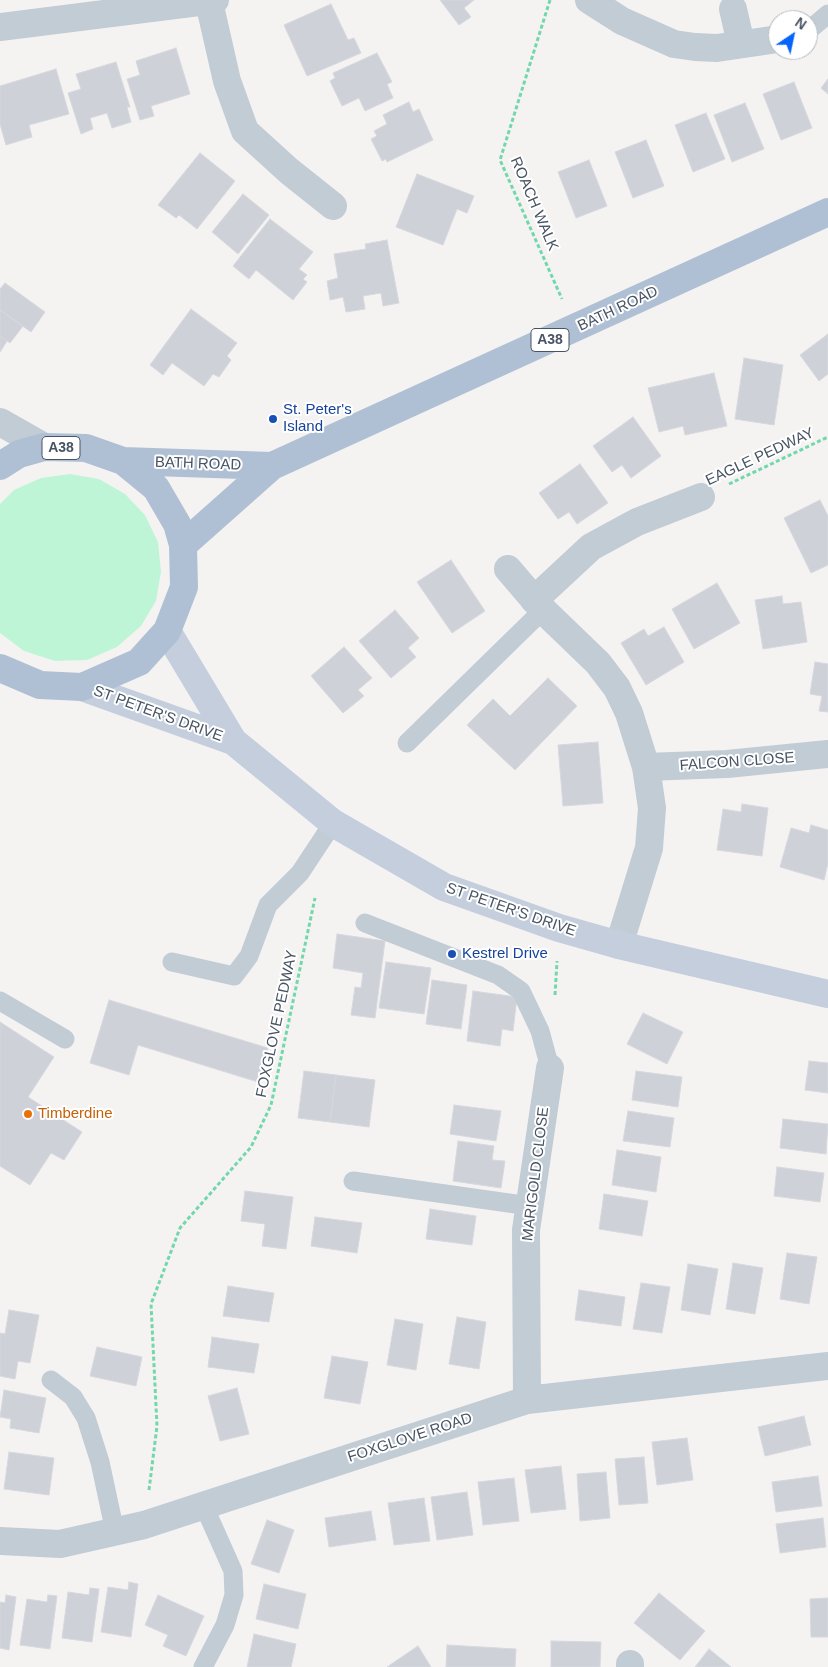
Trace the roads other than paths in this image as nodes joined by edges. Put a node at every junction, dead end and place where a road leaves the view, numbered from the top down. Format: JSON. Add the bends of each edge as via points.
{"nodes":[{"id":1,"x":589,"y":0,"type":"edge"},
{"id":2,"x":212,"y":1,"type":"edge"},
{"id":3,"x":733,"y":9,"type":"dead end"},
{"id":4,"x":828,"y":14,"type":"edge"},
{"id":5,"x":818,"y":22,"type":"edge"},
{"id":6,"x":0,"y":27,"type":"edge"},
{"id":7,"x":768,"y":40,"type":"edge"},
{"id":8,"x":741,"y":44,"type":"junction"},
{"id":9,"x":333,"y":206,"type":"dead end"},
{"id":10,"x":828,"y":212,"type":"edge"},
{"id":11,"x":0,"y":422,"type":"edge"},
{"id":12,"x":44,"y":447,"type":"junction"},
{"id":13,"x":124,"y":461,"type":"junction"},
{"id":14,"x":0,"y":466,"type":"edge"},
{"id":15,"x":272,"y":466,"type":"junction"},
{"id":16,"x":701,"y":497,"type":"road end"},
{"id":17,"x":183,"y":545,"type":"junction"},
{"id":18,"x":508,"y":569,"type":"dead end"},
{"id":19,"x":538,"y":605,"type":"junction"},
{"id":20,"x":167,"y":631,"type":"junction"},
{"id":21,"x":0,"y":668,"type":"edge"},
{"id":22,"x":82,"y":687,"type":"junction"},
{"id":23,"x":233,"y":741,"type":"junction"},
{"id":24,"x":406,"y":743,"type":"dead end"},
{"id":25,"x":828,"y":754,"type":"edge"},
{"id":26,"x":646,"y":767,"type":"junction"},
{"id":27,"x":333,"y":823,"type":"junction"},
{"id":28,"x":365,"y":924,"type":"dead end"},
{"id":29,"x":619,"y":945,"type":"junction"},
{"id":30,"x":172,"y":962,"type":"dead end"},
{"id":31,"x":828,"y":994,"type":"edge"},
{"id":32,"x":0,"y":1001,"type":"edge"},
{"id":33,"x":65,"y":1039,"type":"dead end"},
{"id":34,"x":550,"y":1068,"type":"joint"},
{"id":35,"x":353,"y":1181,"type":"dead end"},
{"id":36,"x":530,"y":1206,"type":"junction"},
{"id":37,"x":828,"y":1366,"type":"edge"},
{"id":38,"x":51,"y":1380,"type":"dead end"},
{"id":39,"x":527,"y":1400,"type":"junction"},
{"id":40,"x":204,"y":1506,"type":"junction"},
{"id":41,"x":116,"y":1532,"type":"junction"},
{"id":42,"x":0,"y":1541,"type":"edge"},
{"id":43,"x":203,"y":1667,"type":"edge"}],
"edges":[{"from":1,"to":8,"type":"street","via":[[622,21],[674,44],[717,48]]},
{"from":2,"to":6,"type":"street"},
{"from":2,"to":9,"type":"street","via":[[227,81],[245,131]]},
{"from":3,"to":8,"type":"street"},
{"from":4,"to":5,"type":"lane"},
{"from":7,"to":8,"type":"street"},
{"from":10,"to":15,"type":"main road","name":"BATH ROAD","number":"A38"},
{"from":11,"to":12,"type":"street"},
{"from":12,"to":13,"type":"main road","name":"BATH ROAD","number":"A38","via":[[86,448]]},
{"from":12,"to":14,"type":"main road","name":"BATH ROAD","number":"A38","via":[[19,454]]},
{"from":13,"to":15,"type":"main road","name":"BATH ROAD","number":"A38"},
{"from":13,"to":17,"type":"main road","name":"BATH ROAD","number":"A38","via":[[156,488],[178,524]]},
{"from":15,"to":17,"type":"main road","name":"BATH ROAD","number":"A38"},
{"from":16,"to":19,"type":"street","via":[[637,522],[592,547]]},
{"from":17,"to":20,"type":"main road","name":"BATH ROAD","number":"A38","via":[[184,587]]},
{"from":18,"to":19,"type":"street"},
{"from":19,"to":24,"type":"lane"},
{"from":19,"to":26,"type":"street","via":[[598,663],[617,688],[629,713]]},
{"from":20,"to":22,"type":"main road","name":"BATH ROAD","number":"A38","via":[[139,662]]},
{"from":20,"to":23,"type":"street","name":"ST PETER'S DRIVE"},
{"from":21,"to":22,"type":"main road","name":"BATH ROAD","number":"A38","via":[[40,685]]},
{"from":22,"to":23,"type":"street","name":"ST PETER'S DRIVE"},
{"from":23,"to":27,"type":"street","name":"ST PETER'S DRIVE"},
{"from":25,"to":26,"type":"street","name":"FALCON CLOSE","via":[[728,764]]},
{"from":26,"to":29,"type":"street","via":[[652,808],[649,848]]},
{"from":27,"to":29,"type":"street","name":"ST PETER'S DRIVE","via":[[444,887],[559,928]]},
{"from":27,"to":30,"type":"lane","via":[[300,873],[268,905],[249,956],[234,976]]},
{"from":28,"to":34,"type":"lane","via":[[498,975],[521,991],[540,1030]]},
{"from":29,"to":31,"type":"street","name":"ST PETER'S DRIVE"},
{"from":32,"to":33,"type":"lane"},
{"from":34,"to":36,"type":"street","name":"MARIGOLD CLOSE"},
{"from":35,"to":36,"type":"lane"},
{"from":36,"to":39,"type":"street","name":"MARIGOLD CLOSE","via":[[526,1230]]},
{"from":37,"to":39,"type":"street","name":"FOXGLOVE ROAD"},
{"from":38,"to":41,"type":"lane","via":[[73,1397],[86,1418]]},
{"from":39,"to":40,"type":"street","name":"FOXGLOVE ROAD"},
{"from":40,"to":41,"type":"street","name":"FOXGLOVE ROAD"},
{"from":40,"to":43,"type":"lane","via":[[233,1571],[234,1595],[225,1625]]},
{"from":41,"to":42,"type":"street","name":"FOXGLOVE ROAD","via":[[60,1544]]}]}
